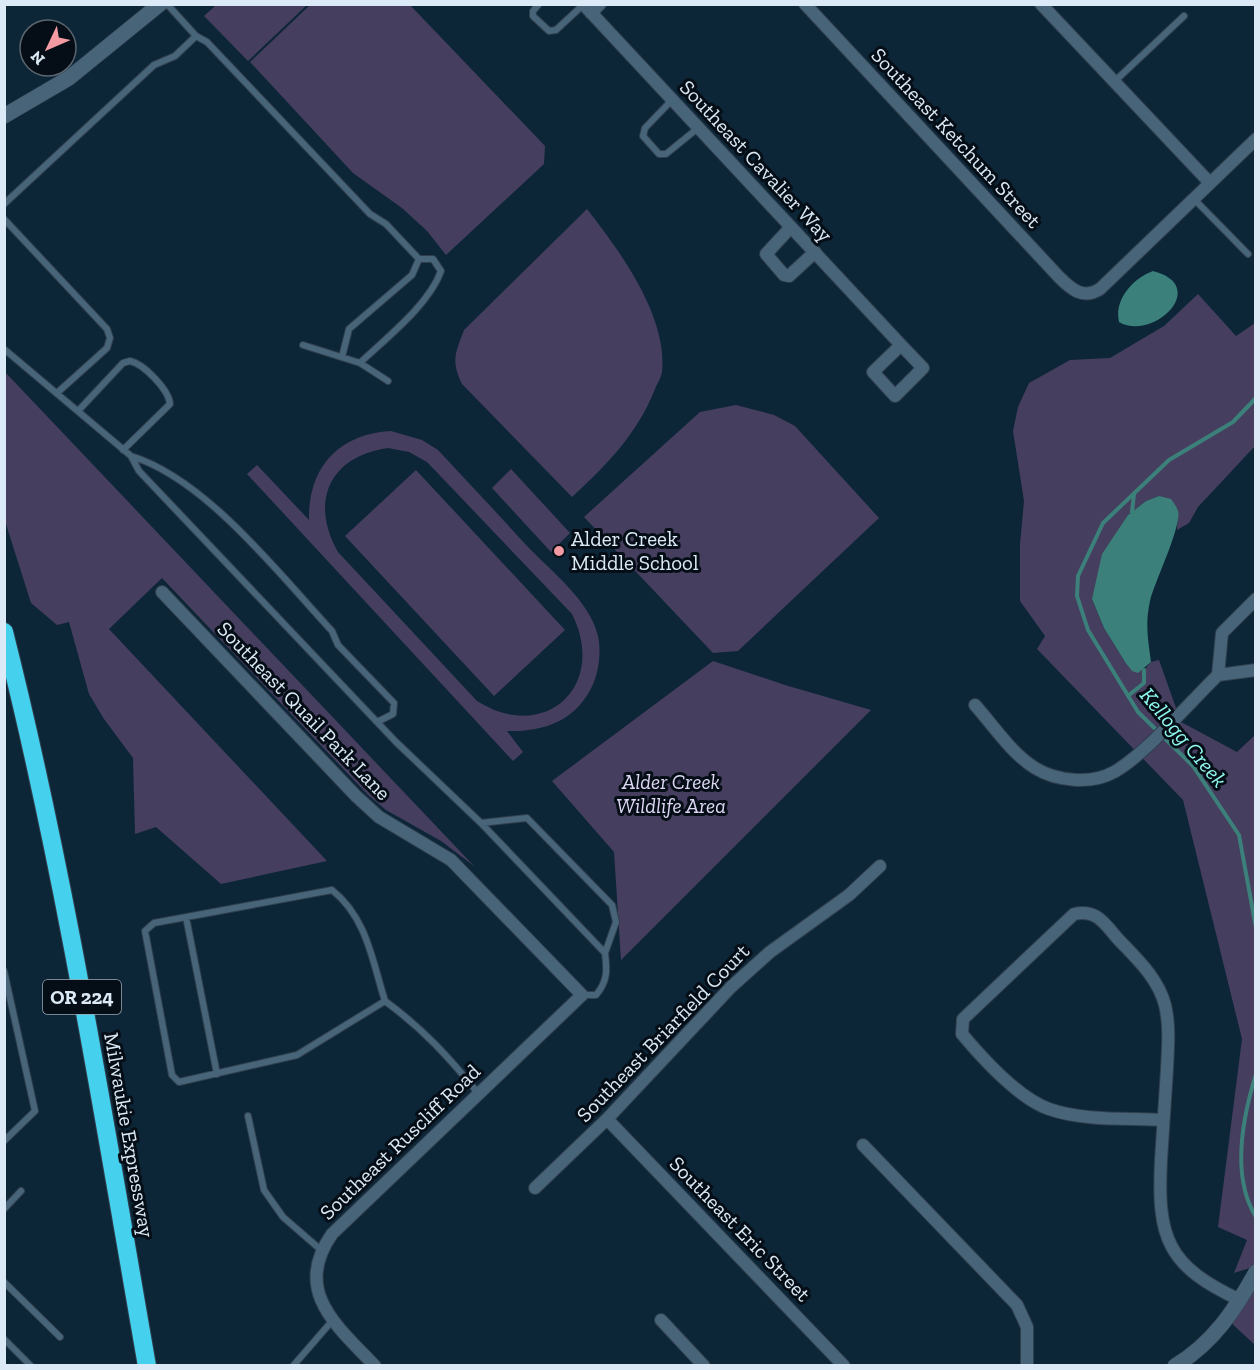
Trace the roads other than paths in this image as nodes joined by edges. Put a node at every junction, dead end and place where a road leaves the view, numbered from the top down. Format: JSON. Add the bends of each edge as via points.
{"nodes":[{"id":1,"x":160,"y":4,"type":"edge"},
{"id":2,"x":167,"y":4,"type":"edge"},
{"id":3,"x":539,"y":4,"type":"edge"},
{"id":4,"x":805,"y":4,"type":"edge"},
{"id":5,"x":1041,"y":4,"type":"edge"},
{"id":6,"x":589,"y":7,"type":"edge"},
{"id":7,"x":1184,"y":16,"type":"dead end"},
{"id":8,"x":196,"y":36,"type":"junction"},
{"id":9,"x":1115,"y":81,"type":"junction"},
{"id":10,"x":672,"y":100,"type":"junction"},
{"id":11,"x":4,"y":103,"type":"edge"},
{"id":12,"x":21,"y":107,"type":"junction"},
{"id":13,"x":4,"y":116,"type":"edge"},
{"id":14,"x":698,"y":128,"type":"junction"},
{"id":15,"x":1256,"y":140,"type":"edge"},
{"id":16,"x":1210,"y":183,"type":"junction"},
{"id":17,"x":1193,"y":198,"type":"junction"},
{"id":18,"x":4,"y":204,"type":"edge"},
{"id":19,"x":4,"y":219,"type":"edge"},
{"id":20,"x":791,"y":227,"type":"junction"},
{"id":21,"x":815,"y":252,"type":"junction"},
{"id":22,"x":1248,"y":254,"type":"dead end"},
{"id":23,"x":419,"y":259,"type":"junction"},
{"id":24,"x":303,"y":345,"type":"dead end"},
{"id":25,"x":901,"y":345,"type":"dead end"},
{"id":26,"x":4,"y":349,"type":"edge"},
{"id":27,"x":342,"y":357,"type":"junction"},
{"id":28,"x":360,"y":363,"type":"junction"},
{"id":29,"x":388,"y":381,"type":"dead end"},
{"id":30,"x":57,"y":393,"type":"junction"},
{"id":31,"x":78,"y":411,"type":"junction"},
{"id":32,"x":123,"y":450,"type":"junction"},
{"id":33,"x":131,"y":456,"type":"junction"},
{"id":34,"x":162,"y":592,"type":"dead end"},
{"id":35,"x":1256,"y":599,"type":"edge"},
{"id":36,"x":4,"y":632,"type":"edge"},
{"id":37,"x":1256,"y":670,"type":"edge"},
{"id":38,"x":1218,"y":675,"type":"junction"},
{"id":39,"x":975,"y":705,"type":"dead end"},
{"id":40,"x":377,"y":722,"type":"junction"},
{"id":41,"x":481,"y":823,"type":"junction"},
{"id":42,"x":880,"y":866,"type":"dead end"},
{"id":43,"x":186,"y":917,"type":"junction"},
{"id":44,"x":605,"y":953,"type":"junction"},
{"id":45,"x":4,"y":971,"type":"edge"},
{"id":46,"x":582,"y":995,"type":"junction"},
{"id":47,"x":385,"y":1001,"type":"junction"},
{"id":48,"x":217,"y":1074,"type":"junction"},
{"id":49,"x":478,"y":1093,"type":"junction"},
{"id":50,"x":248,"y":1116,"type":"dead end"},
{"id":51,"x":607,"y":1119,"type":"junction"},
{"id":52,"x":1164,"y":1120,"type":"junction"},
{"id":53,"x":4,"y":1141,"type":"edge"},
{"id":54,"x":863,"y":1144,"type":"dead end"},
{"id":55,"x":535,"y":1188,"type":"dead end"},
{"id":56,"x":21,"y":1191,"type":"dead end"},
{"id":57,"x":4,"y":1209,"type":"edge"},
{"id":58,"x":321,"y":1250,"type":"junction"},
{"id":59,"x":1256,"y":1272,"type":"edge"},
{"id":60,"x":4,"y":1282,"type":"edge"},
{"id":61,"x":1240,"y":1300,"type":"junction"},
{"id":62,"x":661,"y":1320,"type":"dead end"},
{"id":63,"x":332,"y":1321,"type":"junction"},
{"id":64,"x":60,"y":1337,"type":"dead end"},
{"id":65,"x":4,"y":1339,"type":"edge"},
{"id":66,"x":31,"y":1365,"type":"edge"},
{"id":67,"x":147,"y":1365,"type":"edge"},
{"id":68,"x":292,"y":1365,"type":"edge"},
{"id":69,"x":375,"y":1365,"type":"edge"},
{"id":70,"x":704,"y":1365,"type":"edge"},
{"id":71,"x":844,"y":1365,"type":"edge"},
{"id":72,"x":1027,"y":1365,"type":"edge"},
{"id":73,"x":1175,"y":1365,"type":"edge"}],
"edges":[{"from":1,"to":12,"type":"main road","via":[[88,65]]},
{"from":2,"to":8,"type":"lane"},
{"from":3,"to":6,"type":"lane","via":[[533,16],[549,31]]},
{"from":4,"to":17,"type":"street","name":"Southeast Ketchum Street","via":[[1070,288],[1083,293],[1100,289]]},
{"from":5,"to":9,"type":"street"},
{"from":6,"to":10,"type":"street","name":"Southeast Cavalier Way"},
{"from":7,"to":9,"type":"lane"},
{"from":8,"to":18,"type":"lane","via":[[175,56],[154,65]]},
{"from":8,"to":23,"type":"lane","via":[[207,42],[370,214],[386,224]]},
{"from":9,"to":16,"type":"street"},
{"from":10,"to":14,"type":"street","name":"Southeast Cavalier Way"},
{"from":10,"to":14,"type":"lane","via":[[645,128],[643,136],[659,154],[666,154]]},
{"from":11,"to":12,"type":"main road"},
{"from":12,"to":13,"type":"main road"},
{"from":14,"to":20,"type":"street","name":"Southeast Cavalier Way"},
{"from":15,"to":16,"type":"street"},
{"from":16,"to":17,"type":"street"},
{"from":17,"to":22,"type":"lane"},
{"from":19,"to":30,"type":"lane","via":[[107,328],[107,348]]},
{"from":20,"to":21,"type":"street","name":"Southeast Cavalier Way"},
{"from":20,"to":21,"type":"street","via":[[765,254],[784,275],[789,276]]},
{"from":21,"to":25,"type":"street","name":"Southeast Cavalier Way"},
{"from":23,"to":27,"type":"lane","via":[[412,275],[349,328]]},
{"from":23,"to":28,"type":"lane","via":[[433,259],[441,271],[436,284]]},
{"from":24,"to":27,"type":"lane"},
{"from":26,"to":30,"type":"lane"},
{"from":27,"to":28,"type":"lane"},
{"from":28,"to":29,"type":"lane"},
{"from":30,"to":31,"type":"lane"},
{"from":31,"to":32,"type":"lane"},
{"from":31,"to":32,"type":"lane","via":[[116,370],[130,361],[140,365],[170,396],[170,404]]},
{"from":32,"to":33,"type":"lane"},
{"from":33,"to":40,"type":"lane","via":[[139,471]]},
{"from":33,"to":40,"type":"lane","via":[[206,498],[332,631],[338,645],[394,703],[393,714]]},
{"from":34,"to":46,"type":"street","name":"Southeast Quail Park Lane","via":[[356,796],[379,816],[457,865]]},
{"from":35,"to":38,"type":"street","via":[[1222,633]]},
{"from":36,"to":67,"type":"highway","name":"Milwaukie Expressway","number":"OR 224","via":[[35,752]]},
{"from":37,"to":38,"type":"street"},
{"from":38,"to":39,"type":"street","via":[[1113,773],[1089,780],[1051,775],[1028,763]]},
{"from":40,"to":41,"type":"lane"},
{"from":41,"to":44,"type":"lane"},
{"from":41,"to":44,"type":"lane","via":[[527,818],[612,905],[616,922]]},
{"from":42,"to":51,"type":"street","name":"Southeast Briarfield Court","via":[[731,987]]},
{"from":43,"to":47,"type":"lane","via":[[332,890],[358,918]]},
{"from":43,"to":48,"type":"lane"},
{"from":43,"to":48,"type":"lane","via":[[154,923],[145,931],[172,1075],[179,1082]]},
{"from":44,"to":46,"type":"lane","via":[[607,974],[603,986],[596,994]]},
{"from":45,"to":53,"type":"lane","via":[[35,1111]]},
{"from":46,"to":49,"type":"street","name":"Southeast Ruscliff Road"},
{"from":47,"to":48,"type":"lane","via":[[297,1055]]},
{"from":47,"to":49,"type":"lane","via":[[444,1050]]},
{"from":49,"to":58,"type":"street","name":"Southeast Ruscliff Road","via":[[332,1234]]},
{"from":50,"to":58,"type":"lane","via":[[264,1190],[283,1217]]},
{"from":51,"to":55,"type":"street","name":"Southeast Briarfield Court"},
{"from":51,"to":71,"type":"street","name":"Southeast Eric Street"},
{"from":52,"to":52,"type":"street","via":[[1048,1109],[1021,1094],[963,1034],[963,1018],[1074,914],[1087,911],[1099,918],[1159,989],[1168,1040]]},
{"from":52,"to":61,"type":"street","via":[[1160,1214],[1170,1246],[1197,1277]]},
{"from":54,"to":72,"type":"street","via":[[1017,1305],[1027,1327]]},
{"from":56,"to":57,"type":"lane"},
{"from":58,"to":63,"type":"street","name":"Southeast Ruscliff Road","via":[[317,1287]]},
{"from":59,"to":61,"type":"main road"},
{"from":60,"to":64,"type":"lane"},
{"from":61,"to":73,"type":"main road","via":[[1212,1338]]},
{"from":62,"to":70,"type":"street"},
{"from":63,"to":68,"type":"lane"},
{"from":63,"to":69,"type":"street","name":"Southeast Ruscliff Road"},
{"from":65,"to":66,"type":"lane"}]}
